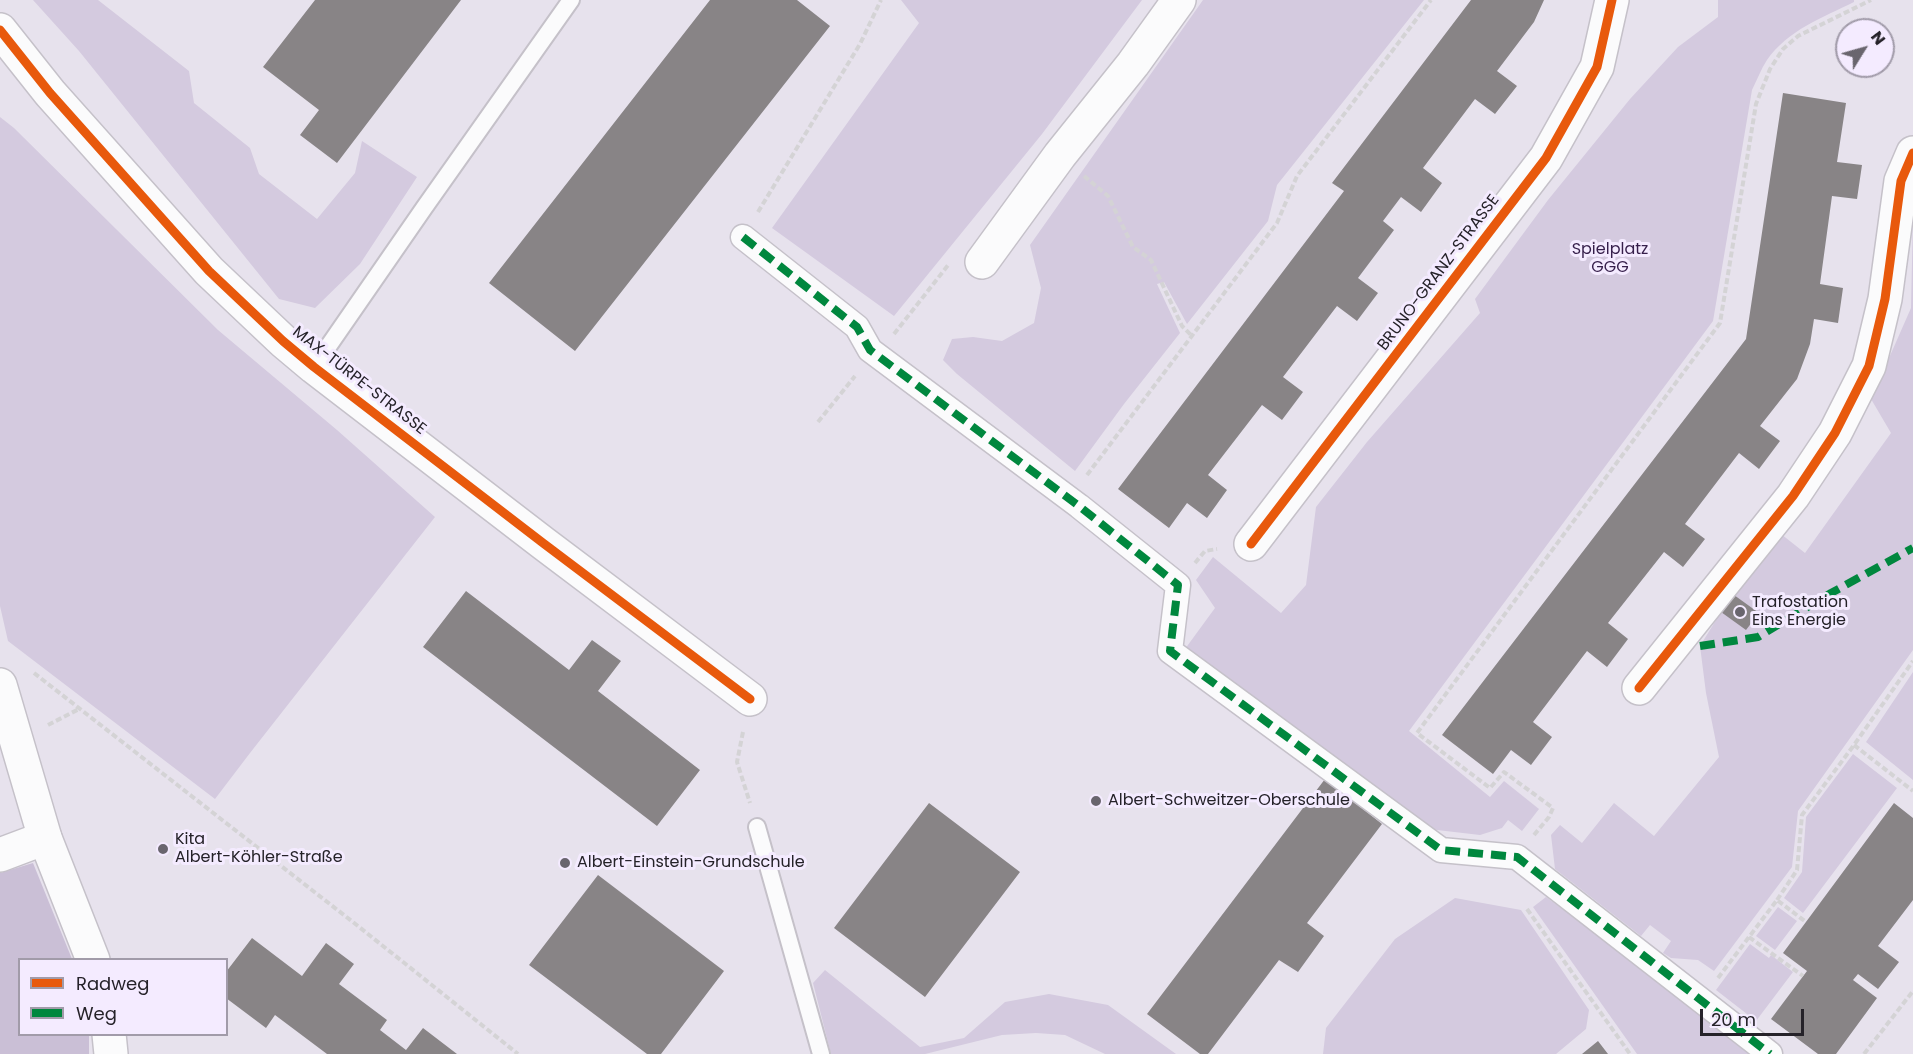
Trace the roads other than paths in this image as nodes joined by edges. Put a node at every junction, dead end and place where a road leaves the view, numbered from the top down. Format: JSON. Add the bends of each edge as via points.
{"nodes":[{"id":1,"x":571,"y":0,"type":"edge"},
{"id":2,"x":1179,"y":0,"type":"edge"},
{"id":3,"x":1612,"y":0,"type":"edge"},
{"id":4,"x":0,"y":30,"type":"edge"},
{"id":5,"x":1913,"y":153,"type":"edge"},
{"id":6,"x":743,"y":237,"type":"road end"},
{"id":7,"x":982,"y":262,"type":"dead end"},
{"id":8,"x":314,"y":367,"type":"junction"},
{"id":9,"x":1251,"y":544,"type":"road end"},
{"id":10,"x":0,"y":685,"type":"edge"},
{"id":11,"x":1639,"y":688,"type":"dead end"},
{"id":12,"x":750,"y":699,"type":"dead end"},
{"id":13,"x":757,"y":827,"type":"dead end"},
{"id":14,"x":45,"y":838,"type":"junction"},
{"id":15,"x":0,"y":855,"type":"edge"},
{"id":16,"x":92,"y":958,"type":"edge"},
{"id":17,"x":109,"y":1036,"type":"edge"},
{"id":18,"x":111,"y":1054,"type":"edge"},
{"id":19,"x":821,"y":1054,"type":"edge"},
{"id":20,"x":1770,"y":1054,"type":"edge"}],
"edges":[{"from":1,"to":8,"type":"lane"},
{"from":2,"to":7,"type":"street"},
{"from":3,"to":9,"type":"street","name":"BRUNO-GRANZ-STRASSE","via":[[1597,67],[1546,158]]},
{"from":4,"to":8,"type":"street","name":"MAX-TÜRPE-STRASSE","via":[[50,93],[209,271]]},
{"from":5,"to":11,"type":"street","via":[[1901,181],[1885,299],[1869,366],[1850,404],[1793,496]]},
{"from":6,"to":20,"type":"street","via":[[857,327],[873,353],[1179,585],[1170,651],[1441,850],[1516,857]]},
{"from":8,"to":12,"type":"street","name":"MAX-TÜRPE-STRASSE"},
{"from":10,"to":14,"type":"street"},
{"from":13,"to":19,"type":"lane"},
{"from":14,"to":15,"type":"street"},
{"from":14,"to":16,"type":"street"},
{"from":17,"to":18,"type":"street"}]}
